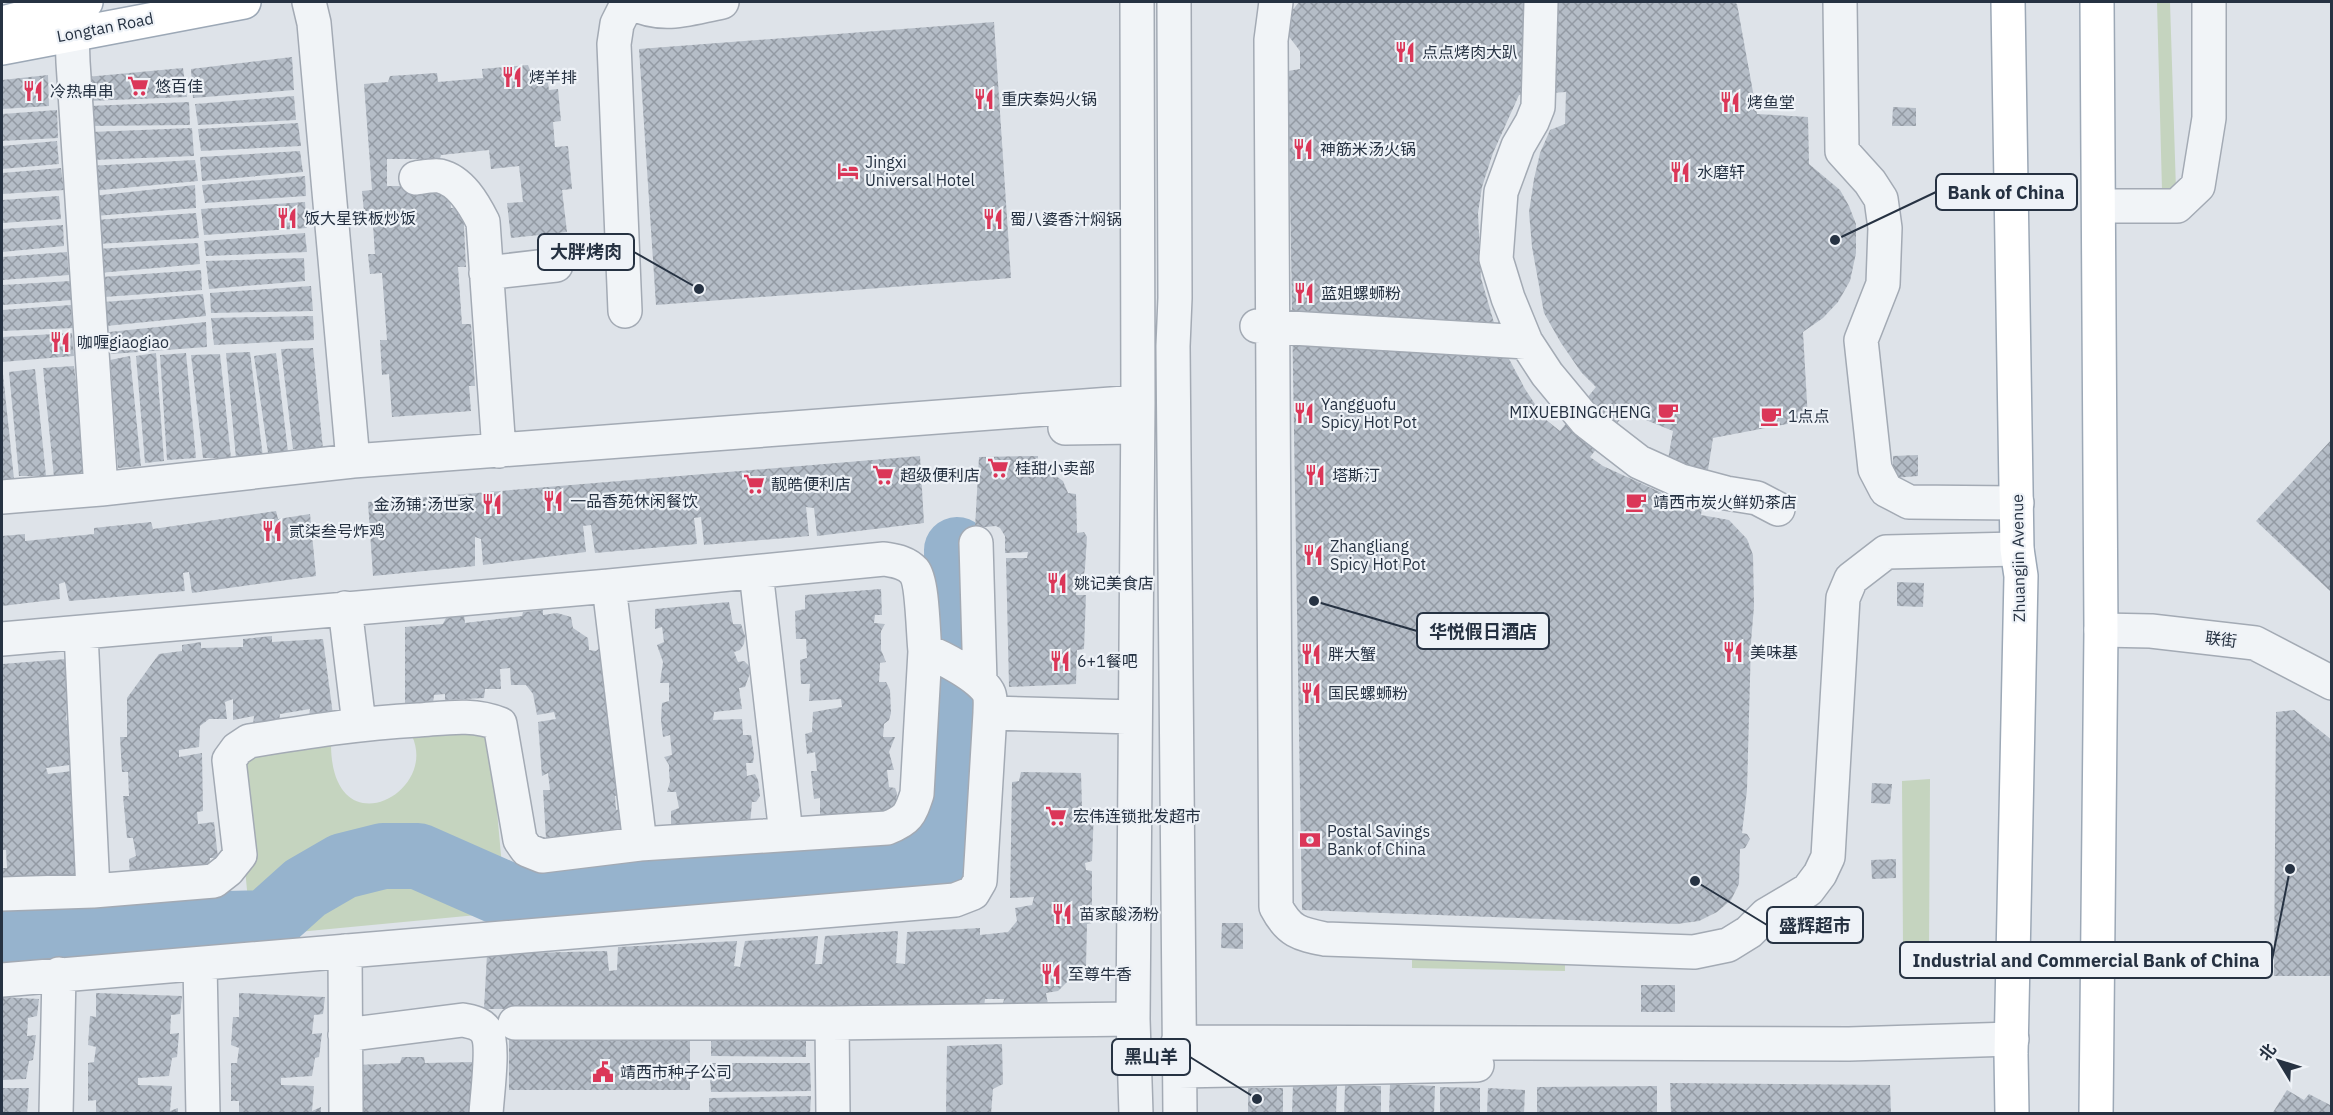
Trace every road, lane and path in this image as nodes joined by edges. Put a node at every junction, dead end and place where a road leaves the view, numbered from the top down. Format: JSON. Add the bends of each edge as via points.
{"nodes":[{"id":1,"x":86,"y":2,"type":"edge"},
{"id":2,"x":244,"y":2,"type":"edge"},
{"id":3,"x":309,"y":2,"type":"edge"},
{"id":4,"x":629,"y":2,"type":"edge"},
{"id":5,"x":722,"y":2,"type":"edge"},
{"id":6,"x":1137,"y":2,"type":"edge"},
{"id":7,"x":1174,"y":2,"type":"edge"},
{"id":8,"x":1276,"y":2,"type":"edge"},
{"id":9,"x":1541,"y":2,"type":"edge"},
{"id":10,"x":1840,"y":2,"type":"edge"},
{"id":11,"x":2008,"y":2,"type":"edge"},
{"id":12,"x":2097,"y":2,"type":"edge"},
{"id":13,"x":2210,"y":2,"type":"edge"},
{"id":14,"x":2,"y":23,"type":"edge"},
{"id":15,"x":72,"y":33,"type":"junction"},
{"id":16,"x":2,"y":48,"type":"edge"},
{"id":17,"x":416,"y":178,"type":"dead end"},
{"id":18,"x":2099,"y":206,"type":"junction"},
{"id":19,"x":556,"y":265,"type":"dead end"},
{"id":20,"x":486,"y":273,"type":"junction"},
{"id":21,"x":625,"y":311,"type":"dead end"},
{"id":22,"x":1265,"y":326,"type":"junction"},
{"id":23,"x":1526,"y":342,"type":"junction"},
{"id":24,"x":1138,"y":415,"type":"junction"},
{"id":25,"x":499,"y":451,"type":"junction"},
{"id":26,"x":353,"y":461,"type":"junction"},
{"id":27,"x":101,"y":489,"type":"junction"},
{"id":28,"x":2,"y":497,"type":"edge"},
{"id":29,"x":2017,"y":503,"type":"junction"},
{"id":30,"x":1778,"y":509,"type":"dead end"},
{"id":31,"x":2,"y":511,"type":"edge"},
{"id":32,"x":976,"y":543,"type":"dead end"},
{"id":33,"x":2018,"y":549,"type":"junction"},
{"id":34,"x":756,"y":572,"type":"junction"},
{"id":35,"x":609,"y":586,"type":"junction"},
{"id":36,"x":345,"y":608,"type":"junction"},
{"id":37,"x":2101,"y":630,"type":"junction"},
{"id":38,"x":81,"y":633,"type":"junction"},
{"id":39,"x":2,"y":639,"type":"edge"},
{"id":40,"x":932,"y":653,"type":"junction"},
{"id":41,"x":980,"y":682,"type":"junction"},
{"id":42,"x":2331,"y":683,"type":"edge"},
{"id":43,"x":990,"y":713,"type":"junction"},
{"id":44,"x":1136,"y":717,"type":"junction"},
{"id":45,"x":359,"y":724,"type":"junction"},
{"id":46,"x":786,"y":834,"type":"junction"},
{"id":47,"x":640,"y":844,"type":"junction"},
{"id":48,"x":93,"y":891,"type":"junction"},
{"id":49,"x":2,"y":894,"type":"edge"},
{"id":50,"x":345,"y":951,"type":"junction"},
{"id":51,"x":200,"y":964,"type":"junction"},
{"id":52,"x":59,"y":974,"type":"junction"},
{"id":53,"x":2,"y":980,"type":"edge"},
{"id":54,"x":1133,"y":1019,"type":"junction"},
{"id":55,"x":515,"y":1023,"type":"dead end"},
{"id":56,"x":832,"y":1023,"type":"junction"},
{"id":57,"x":345,"y":1035,"type":"junction"},
{"id":58,"x":2012,"y":1046,"type":"junction"},
{"id":59,"x":1179,"y":1056,"type":"junction"},
{"id":60,"x":56,"y":1113,"type":"edge"},
{"id":61,"x":203,"y":1113,"type":"edge"},
{"id":62,"x":346,"y":1113,"type":"edge"},
{"id":63,"x":486,"y":1113,"type":"edge"},
{"id":64,"x":833,"y":1113,"type":"edge"},
{"id":65,"x":1136,"y":1113,"type":"edge"},
{"id":66,"x":1180,"y":1113,"type":"edge"},
{"id":67,"x":2012,"y":1113,"type":"edge"},
{"id":68,"x":2096,"y":1113,"type":"edge"}],
"edges":[{"from":1,"to":14,"type":"main road","name":"Longtan Road"},
{"from":2,"to":15,"type":"main road","name":"Longtan Road"},
{"from":3,"to":26,"type":"street"},
{"from":4,"to":5,"type":"street","via":[[668,13]]},
{"from":4,"to":21,"type":"street","via":[[617,24],[614,44]]},
{"from":6,"to":24,"type":"street"},
{"from":7,"to":59,"type":"street"},
{"from":8,"to":22,"type":"street","via":[[1271,40]]},
{"from":9,"to":23,"type":"street","via":[[1538,107],[1518,146],[1502,192],[1496,259]]},
{"from":10,"to":29,"type":"street","via":[[1842,151],[1881,199],[1885,228],[1883,284],[1862,340],[1875,469],[1886,490],[1909,502]]},
{"from":11,"to":29,"type":"main road","name":"Zhuangjin Avenue"},
{"from":12,"to":18,"type":"main road"},
{"from":13,"to":18,"type":"street","via":[[2209,118],[2198,186],[2177,206]]},
{"from":15,"to":16,"type":"main road","name":"Longtan Road"},
{"from":15,"to":27,"type":"street"},
{"from":17,"to":20,"type":"street","via":[[440,176],[474,202],[483,222]]},
{"from":18,"to":37,"type":"main road"},
{"from":19,"to":20,"type":"street"},
{"from":20,"to":25,"type":"street"},
{"from":22,"to":23,"type":"street"},
{"from":22,"to":33,"type":"street","via":[[1276,907],[1284,924],[1300,934],[1325,939],[1694,952],[1728,945],[1766,915],[1808,890],[1828,857],[1843,598],[1851,579],[1886,552]]},
{"from":23,"to":30,"type":"street","via":[[1546,374],[1586,421],[1639,462],[1681,481],[1757,498]]},
{"from":24,"to":25,"type":"street"},
{"from":24,"to":31,"type":"street","via":[[1035,429],[523,465]]},
{"from":24,"to":44,"type":"street"},
{"from":25,"to":26,"type":"street"},
{"from":26,"to":27,"type":"street"},
{"from":27,"to":28,"type":"street"},
{"from":29,"to":33,"type":"main road","name":"Zhuangjin Avenue"},
{"from":32,"to":41,"type":"street"},
{"from":33,"to":58,"type":"main road","name":"Zhuangjin Avenue","via":[[2021,576]]},
{"from":34,"to":35,"type":"street"},
{"from":34,"to":40,"type":"street","via":[[884,559],[902,562],[915,572]]},
{"from":34,"to":46,"type":"street"},
{"from":35,"to":36,"type":"street"},
{"from":35,"to":47,"type":"street"},
{"from":36,"to":38,"type":"street"},
{"from":36,"to":45,"type":"street"},
{"from":37,"to":42,"type":"street","name":"联街","via":[[2151,631],[2255,643]]},
{"from":37,"to":68,"type":"main road"},
{"from":38,"to":39,"type":"street"},
{"from":38,"to":48,"type":"street"},
{"from":40,"to":41,"type":"street"},
{"from":40,"to":46,"type":"street","via":[[917,794],[903,822],[887,828]]},
{"from":41,"to":43,"type":"street","via":[[989,693]]},
{"from":43,"to":44,"type":"street"},
{"from":43,"to":50,"type":"street","via":[[980,881],[973,893],[955,900]]},
{"from":44,"to":54,"type":"street"},
{"from":45,"to":47,"type":"street","via":[[472,716],[500,724],[520,840],[527,850],[542,855]]},
{"from":45,"to":48,"type":"street","via":[[249,741],[237,749],[229,760],[240,855],[214,881]]},
{"from":46,"to":47,"type":"street"},
{"from":48,"to":49,"type":"street"},
{"from":50,"to":51,"type":"street"},
{"from":50,"to":57,"type":"street"},
{"from":51,"to":52,"type":"street"},
{"from":51,"to":61,"type":"street"},
{"from":52,"to":53,"type":"street"},
{"from":52,"to":60,"type":"street"},
{"from":54,"to":56,"type":"street"},
{"from":54,"to":65,"type":"street"},
{"from":55,"to":56,"type":"street"},
{"from":56,"to":64,"type":"street"},
{"from":57,"to":62,"type":"street"},
{"from":57,"to":63,"type":"street","via":[[463,1020],[477,1023],[487,1033],[490,1046]]},
{"from":58,"to":59,"type":"street","via":[[1849,1044]]},
{"from":58,"to":67,"type":"main road","name":"Zhuangjin Avenue"},
{"from":59,"to":66,"type":"street"}]}
